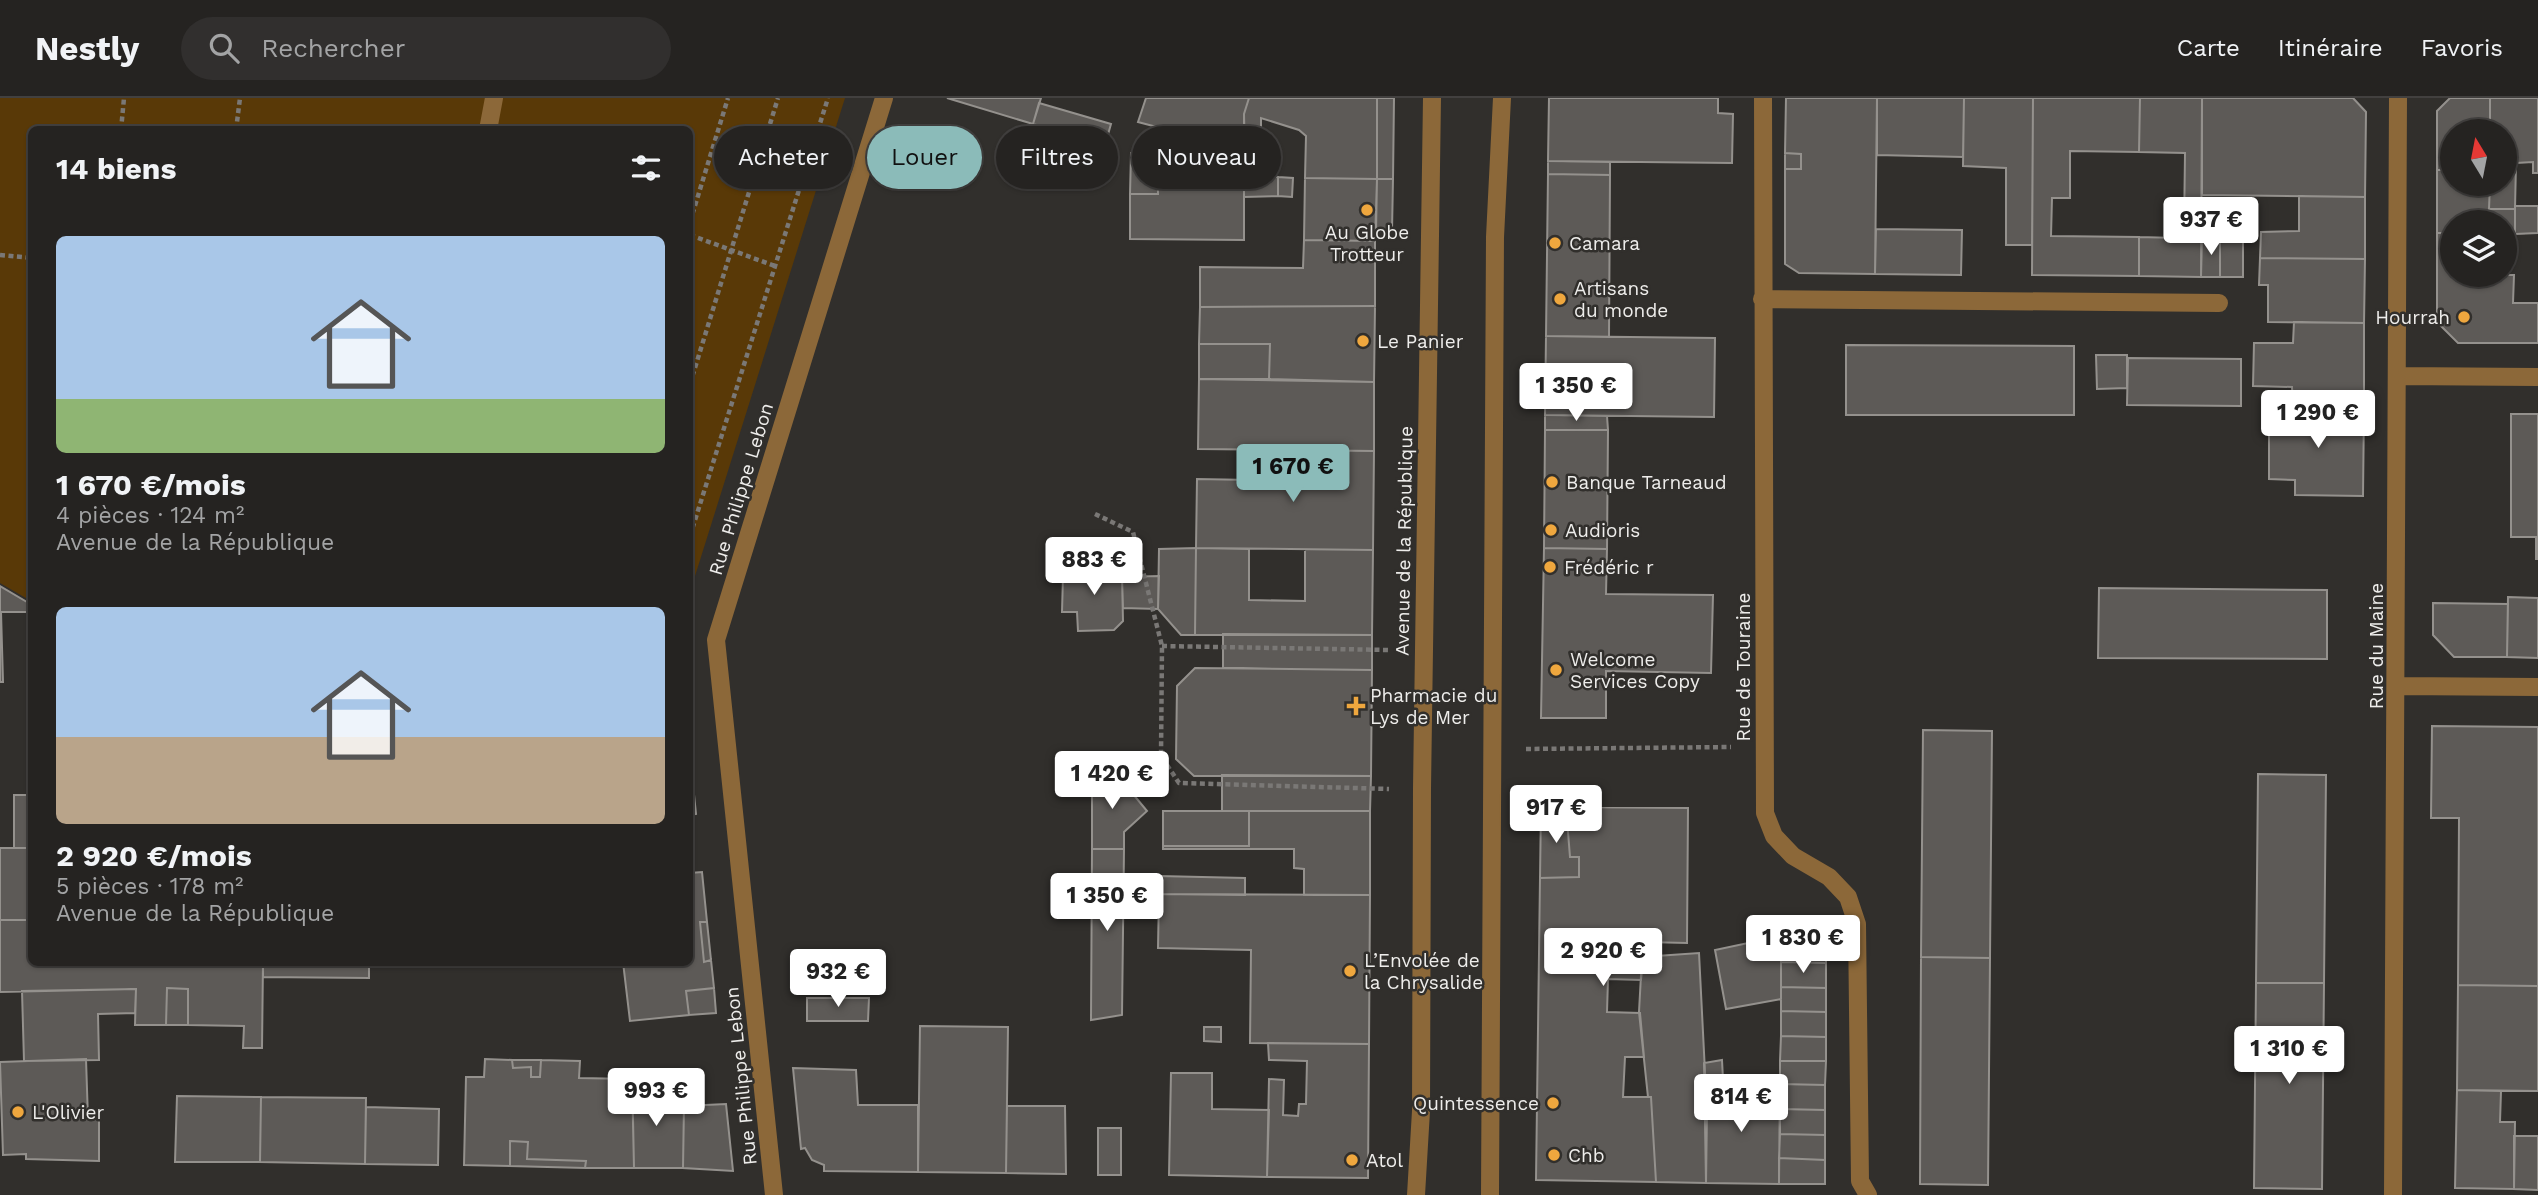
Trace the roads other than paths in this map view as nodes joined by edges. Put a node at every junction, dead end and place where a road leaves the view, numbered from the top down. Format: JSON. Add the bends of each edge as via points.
{"nodes":[{"id":1,"x":494,"y":98,"type":"edge"},
{"id":2,"x":884,"y":98,"type":"edge"},
{"id":3,"x":1432,"y":98,"type":"edge"},
{"id":4,"x":1502,"y":98,"type":"edge"},
{"id":5,"x":1763,"y":98,"type":"edge"},
{"id":6,"x":2398,"y":98,"type":"edge"},
{"id":7,"x":489,"y":126,"type":"edge"},
{"id":8,"x":1762,"y":299,"type":"junction"},
{"id":9,"x":2219,"y":303,"type":"dead end"},
{"id":10,"x":2397,"y":376,"type":"junction"},
{"id":11,"x":2538,"y":377,"type":"edge"},
{"id":12,"x":2397,"y":686,"type":"junction"},
{"id":13,"x":2538,"y":687,"type":"edge"},
{"id":14,"x":774,"y":1195,"type":"edge"},
{"id":15,"x":1416,"y":1195,"type":"edge"},
{"id":16,"x":1490,"y":1195,"type":"edge"},
{"id":17,"x":1868,"y":1195,"type":"edge"},
{"id":18,"x":2393,"y":1195,"type":"edge"}],
"edges":[{"from":1,"to":7,"type":"street"},
{"from":2,"to":14,"type":"street","name":"Rue Philippe Lebon","via":[[716,640]]},
{"from":3,"to":15,"type":"street","name":"Avenue de la République"},
{"from":4,"to":16,"type":"street","via":[[1495,237]]},
{"from":5,"to":8,"type":"street","name":"Rue de Touraine"},
{"from":6,"to":10,"type":"street","name":"Rue du Maine"},
{"from":8,"to":9,"type":"street"},
{"from":8,"to":17,"type":"street","name":"Rue de Touraine","via":[[1765,813],[1773,836],[1793,856],[1829,877],[1848,897],[1857,924],[1860,1181]]},
{"from":10,"to":11,"type":"street"},
{"from":10,"to":12,"type":"street","name":"Rue du Maine"},
{"from":12,"to":13,"type":"street"},
{"from":12,"to":18,"type":"street","name":"Rue du Maine"}]}
